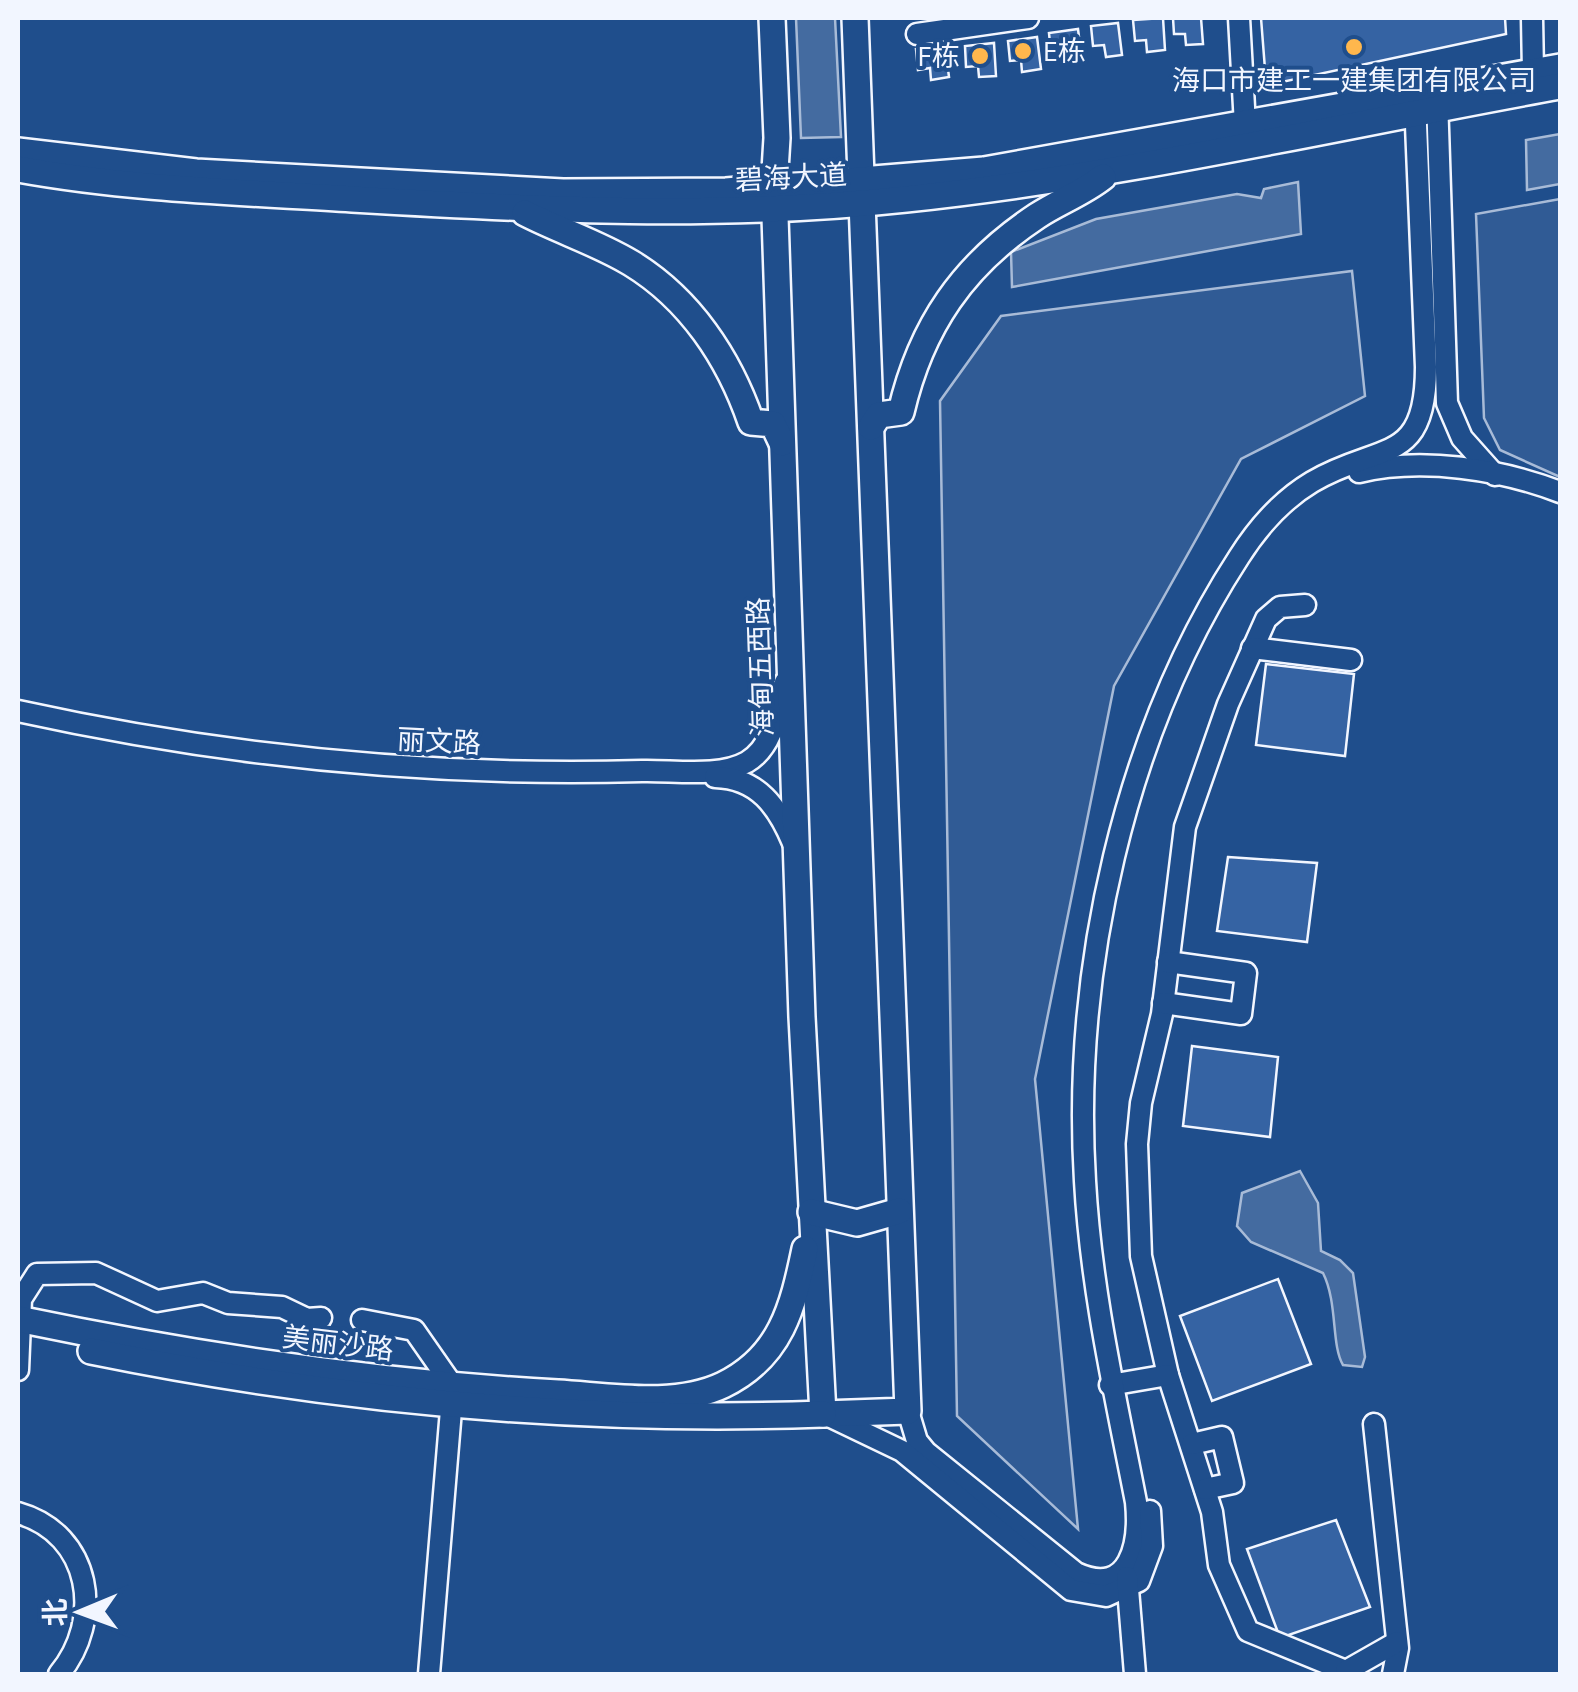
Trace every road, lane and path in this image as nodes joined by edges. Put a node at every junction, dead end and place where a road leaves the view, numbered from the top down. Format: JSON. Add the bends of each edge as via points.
{"nodes":[{"id":1,"x":772,"y":18,"type":"edge"},
{"id":2,"x":855,"y":18,"type":"edge"},
{"id":3,"x":1028,"y":18,"type":"edge"},
{"id":4,"x":1239,"y":18,"type":"edge"},
{"id":5,"x":1532,"y":18,"type":"edge"},
{"id":6,"x":917,"y":34,"type":"dead end"},
{"id":7,"x":1560,"y":66,"type":"edge"},
{"id":8,"x":1532,"y":72,"type":"junction"},
{"id":9,"x":1560,"y":86,"type":"edge"},
{"id":10,"x":1426,"y":102,"type":"junction"},
{"id":11,"x":1245,"y":125,"type":"junction"},
{"id":12,"x":18,"y":151,"type":"edge"},
{"id":13,"x":18,"y":168,"type":"edge"},
{"id":14,"x":1113,"y":170,"type":"junction"},
{"id":15,"x":862,"y":192,"type":"junction"},
{"id":16,"x":774,"y":198,"type":"junction"},
{"id":17,"x":516,"y":208,"type":"junction"},
{"id":18,"x":871,"y":427,"type":"junction"},
{"id":19,"x":782,"y":445,"type":"junction"},
{"id":20,"x":1496,"y":475,"type":"junction"},
{"id":21,"x":1560,"y":492,"type":"edge"},
{"id":22,"x":1305,"y":605,"type":"dead end"},
{"id":23,"x":1252,"y":648,"type":"junction"},
{"id":24,"x":790,"y":660,"type":"junction"},
{"id":25,"x":1351,"y":660,"type":"dead end"},
{"id":26,"x":18,"y":711,"type":"edge"},
{"id":27,"x":18,"y":720,"type":"edge"},
{"id":28,"x":797,"y":854,"type":"junction"},
{"id":29,"x":1168,"y":962,"type":"junction"},
{"id":30,"x":1163,"y":1004,"type":"junction"},
{"id":31,"x":811,"y":1216,"type":"junction"},
{"id":32,"x":899,"y":1223,"type":"junction"},
{"id":33,"x":321,"y":1318,"type":"dead end"},
{"id":34,"x":362,"y":1320,"type":"dead end"},
{"id":35,"x":18,"y":1328,"type":"edge"},
{"id":36,"x":18,"y":1370,"type":"edge"},
{"id":37,"x":1168,"y":1375,"type":"junction"},
{"id":38,"x":1115,"y":1384,"type":"junction"},
{"id":39,"x":453,"y":1395,"type":"junction"},
{"id":40,"x":655,"y":1406,"type":"junction"},
{"id":41,"x":908,"y":1411,"type":"junction"},
{"id":42,"x":823,"y":1414,"type":"junction"},
{"id":43,"x":1374,"y":1424,"type":"dead end"},
{"id":44,"x":1192,"y":1444,"type":"junction"},
{"id":45,"x":1205,"y":1488,"type":"junction"},
{"id":46,"x":18,"y":1513,"type":"edge"},
{"id":47,"x":1121,"y":1581,"type":"junction"},
{"id":48,"x":1397,"y":1642,"type":"junction"},
{"id":49,"x":1349,"y":1673,"type":"edge"},
{"id":50,"x":62,"y":1674,"type":"edge"},
{"id":51,"x":429,"y":1674,"type":"edge"},
{"id":52,"x":1122,"y":1674,"type":"edge"},
{"id":53,"x":1135,"y":1674,"type":"edge"},
{"id":54,"x":1393,"y":1674,"type":"edge"}],
"edges":[{"from":1,"to":16,"type":"main road","name":"海甸五西路"},
{"from":2,"to":15,"type":"main road"},
{"from":3,"to":6,"type":"street"},
{"from":4,"to":11,"type":"street"},
{"from":5,"to":8,"type":"street"},
{"from":7,"to":8,"type":"main road","name":"碧海大道"},
{"from":8,"to":10,"type":"main road","name":"碧海大道"},
{"from":9,"to":10,"type":"main road","name":"碧海大道"},
{"from":10,"to":11,"type":"main road","name":"碧海大道"},
{"from":10,"to":14,"type":"main road","name":"碧海大道"},
{"from":10,"to":20,"type":"street","via":[[1447,403],[1462,438]]},
{"from":10,"to":38,"type":"street","via":[[1426,405],[1420,422],[1394,448],[1293,494],[1239,557],[1163,710],[1109,888],[1087,1046],[1084,1150],[1094,1282]]},
{"from":11,"to":15,"type":"main road","name":"碧海大道"},
{"from":12,"to":16,"type":"main road","name":"碧海大道","via":[[162,170]]},
{"from":13,"to":17,"type":"main road","name":"碧海大道","via":[[193,190]]},
{"from":14,"to":15,"type":"main road","name":"碧海大道"},
{"from":14,"to":18,"type":"main road","via":[[1036,216],[976,263],[924,338],[901,412],[880,415]]},
{"from":15,"to":16,"type":"main road","name":"碧海大道"},
{"from":15,"to":18,"type":"main road"},
{"from":16,"to":17,"type":"main road","name":"碧海大道","via":[[655,212]]},
{"from":16,"to":19,"type":"main road","name":"海甸五西路"},
{"from":17,"to":19,"type":"main road","via":[[631,263],[665,287],[707,334],[751,422],[773,424]]},
{"from":18,"to":32,"type":"main road"},
{"from":19,"to":24,"type":"main road","name":"海甸五西路"},
{"from":20,"to":21,"type":"street"},
{"from":20,"to":38,"type":"street","via":[[1377,468],[1310,495],[1247,560],[1176,704],[1123,866],[1094,1082],[1096,1216]]},
{"from":22,"to":23,"type":"street","via":[[1272,610]]},
{"from":23,"to":25,"type":"street"},
{"from":23,"to":29,"type":"street","via":[[1185,826]]},
{"from":24,"to":26,"type":"street","name":"丽文路","via":[[764,744],[751,759],[720,769],[532,773],[337,762],[216,749]]},
{"from":24,"to":28,"type":"main road","name":"海甸五西路"},
{"from":27,"to":28,"type":"street","name":"丽文路","via":[[217,757],[368,772],[736,778],[772,805]]},
{"from":28,"to":31,"type":"main road","name":"海甸五西路"},
{"from":29,"to":30,"type":"street"},
{"from":29,"to":30,"type":"street","via":[[1246,973],[1241,1014]]},
{"from":30,"to":37,"type":"street","via":[[1138,1144],[1142,1256]]},
{"from":31,"to":32,"type":"main road"},
{"from":31,"to":40,"type":"main road","via":[[786,1324],[767,1354],[709,1391]]},
{"from":31,"to":42,"type":"main road","name":"海甸五西路"},
{"from":32,"to":41,"type":"main road"},
{"from":33,"to":35,"type":"street","via":[[203,1294],[157,1301],[110,1277],[58,1271],[36,1274],[26,1284]]},
{"from":34,"to":39,"type":"street","via":[[414,1330]]},
{"from":35,"to":36,"type":"street"},
{"from":35,"to":39,"type":"main road","name":"美丽沙路","via":[[272,1384]]},
{"from":37,"to":38,"type":"street"},
{"from":37,"to":44,"type":"street"},
{"from":38,"to":47,"type":"street","via":[[1152,1527],[1148,1565]]},
{"from":39,"to":40,"type":"main road","name":"美丽沙路"},
{"from":39,"to":51,"type":"street"},
{"from":40,"to":42,"type":"main road"},
{"from":41,"to":42,"type":"main road"},
{"from":41,"to":47,"type":"street","via":[[926,1452],[1054,1559],[1085,1578]]},
{"from":42,"to":47,"type":"street","via":[[902,1451],[1070,1590],[1092,1597]]},
{"from":43,"to":48,"type":"street"},
{"from":44,"to":45,"type":"street"},
{"from":44,"to":45,"type":"street","via":[[1222,1437],[1234,1483]]},
{"from":45,"to":49,"type":"street","via":[[1219,1565],[1248,1630]]},
{"from":46,"to":50,"type":"street","via":[[59,1536],[78,1563],[87,1594],[86,1625]]},
{"from":47,"to":52,"type":"street"},
{"from":47,"to":53,"type":"street"},
{"from":48,"to":49,"type":"street"},
{"from":48,"to":54,"type":"street"}]}
